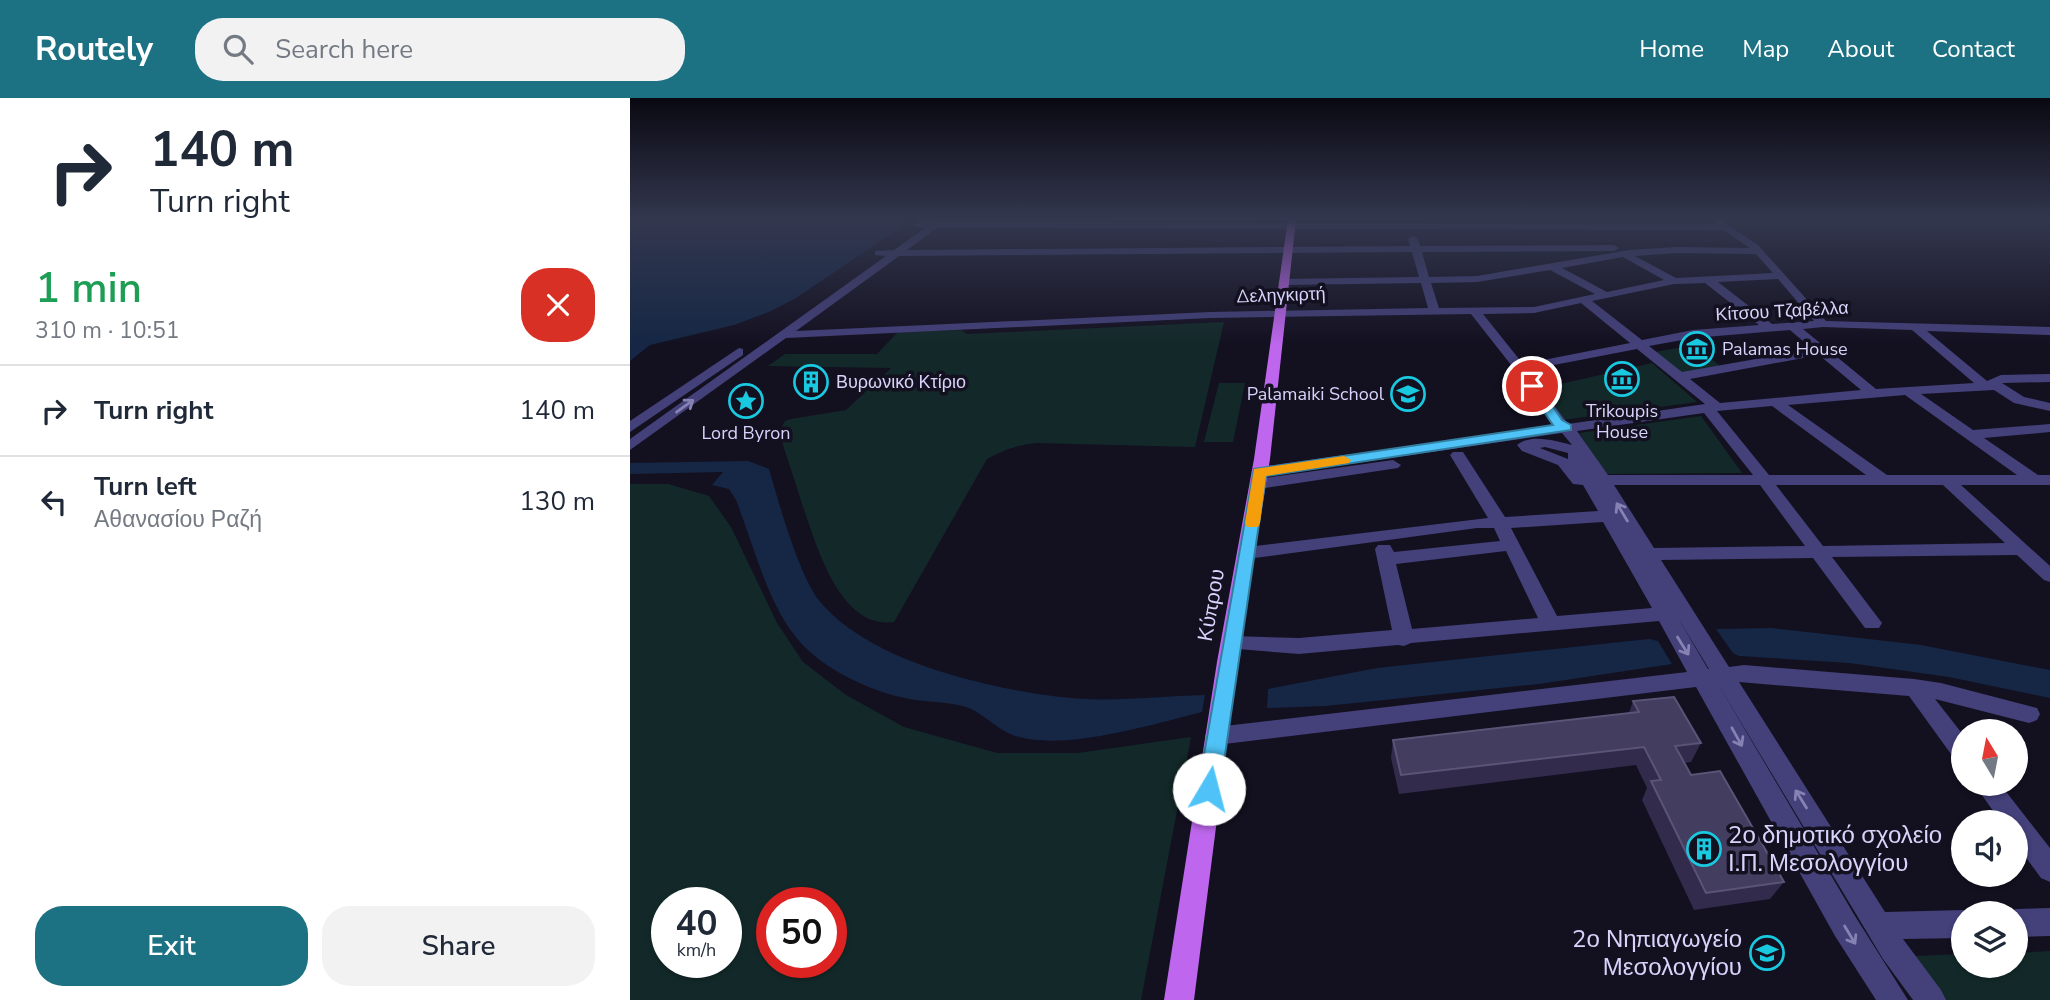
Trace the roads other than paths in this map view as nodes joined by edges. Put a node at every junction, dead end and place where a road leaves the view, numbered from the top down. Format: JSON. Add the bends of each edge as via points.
{"nodes":[{"id":1,"x":867,"y":261,"type":"edge"},
{"id":2,"x":885,"y":261,"type":"edge"},
{"id":3,"x":1286,"y":261,"type":"edge"},
{"id":4,"x":1419,"y":261,"type":"edge"},
{"id":5,"x":1581,"y":261,"type":"edge"},
{"id":6,"x":1639,"y":261,"type":"edge"},
{"id":7,"x":1671,"y":261,"type":"edge"},
{"id":8,"x":1713,"y":261,"type":"edge"},
{"id":9,"x":1768,"y":263,"type":"joint"},
{"id":10,"x":1645,"y":264,"type":"junction"},
{"id":11,"x":1551,"y":266,"type":"junction"},
{"id":12,"x":1779,"y":276,"type":"junction"},
{"id":13,"x":1706,"y":278,"type":"junction"},
{"id":14,"x":1425,"y":279,"type":"junction"},
{"id":15,"x":1674,"y":281,"type":"junction"},
{"id":16,"x":1283,"y":282,"type":"junction"},
{"id":17,"x":1605,"y":295,"type":"junction"},
{"id":18,"x":1584,"y":300,"type":"junction"},
{"id":19,"x":1434,"y":311,"type":"junction"},
{"id":20,"x":1474,"y":311,"type":"junction"},
{"id":21,"x":1281,"y":313,"type":"junction"},
{"id":22,"x":1823,"y":324,"type":"junction"},
{"id":23,"x":1792,"y":326,"type":"junction"},
{"id":24,"x":1913,"y":326,"type":"junction"},
{"id":25,"x":1769,"y":328,"type":"junction"},
{"id":26,"x":2050,"y":331,"type":"edge"},
{"id":27,"x":781,"y":335,"type":"junction"},
{"id":28,"x":1641,"y":344,"type":"junction"},
{"id":29,"x":1822,"y":351,"type":"junction"},
{"id":30,"x":1520,"y":368,"type":"junction"},
{"id":31,"x":1682,"y":376,"type":"junction"},
{"id":32,"x":2050,"y":378,"type":"edge"},
{"id":33,"x":1989,"y":386,"type":"junction"},
{"id":34,"x":1906,"y":390,"type":"junction"},
{"id":35,"x":1873,"y":393,"type":"junction"},
{"id":36,"x":1774,"y":402,"type":"junction"},
{"id":37,"x":1712,"y":407,"type":"junction"},
{"id":38,"x":2050,"y":407,"type":"edge"},
{"id":39,"x":1560,"y":426,"type":"junction"},
{"id":40,"x":630,"y":428,"type":"edge"},
{"id":41,"x":2050,"y":428,"type":"edge"},
{"id":42,"x":1969,"y":435,"type":"junction"},
{"id":43,"x":630,"y":446,"type":"edge"},
{"id":44,"x":1520,"y":446,"type":"junction"},
{"id":45,"x":1570,"y":449,"type":"junction"},
{"id":46,"x":1458,"y":455,"type":"junction"},
{"id":47,"x":1259,"y":478,"type":"junction"},
{"id":48,"x":1946,"y":479,"type":"junction"},
{"id":49,"x":1603,"y":480,"type":"junction"},
{"id":50,"x":1766,"y":480,"type":"junction"},
{"id":51,"x":1883,"y":480,"type":"junction"},
{"id":52,"x":2042,"y":480,"type":"edge"},
{"id":53,"x":1604,"y":517,"type":"junction"},
{"id":54,"x":1500,"y":523,"type":"junction"},
{"id":55,"x":1381,"y":536,"type":"junction"},
{"id":56,"x":1511,"y":545,"type":"junction"},
{"id":57,"x":2020,"y":549,"type":"junction"},
{"id":58,"x":1817,"y":552,"type":"junction"},
{"id":59,"x":1247,"y":554,"type":"junction"},
{"id":60,"x":1647,"y":554,"type":"junction"},
{"id":61,"x":1386,"y":559,"type":"junction"},
{"id":62,"x":2050,"y":576,"type":"edge"},
{"id":63,"x":1673,"y":613,"type":"junction"},
{"id":64,"x":1871,"y":623,"type":"dead end"},
{"id":65,"x":1551,"y":624,"type":"junction"},
{"id":66,"x":1404,"y":639,"type":"junction"},
{"id":67,"x":1231,"y":643,"type":"junction"},
{"id":68,"x":1714,"y":677,"type":"junction"},
{"id":69,"x":1914,"y":687,"type":"junction"},
{"id":70,"x":2029,"y":714,"type":"dead end"},
{"id":71,"x":1216,"y":736,"type":"junction"},
{"id":72,"x":1951,"y":737,"type":"edge"},
{"id":73,"x":1995,"y":796,"type":"edge"},
{"id":74,"x":2006,"y":810,"type":"edge"},
{"id":75,"x":2028,"y":839,"type":"edge"},
{"id":76,"x":2050,"y":869,"type":"edge"},
{"id":77,"x":2050,"y":922,"type":"edge"},
{"id":78,"x":2028,"y":923,"type":"edge"},
{"id":79,"x":1951,"y":924,"type":"edge"},
{"id":80,"x":1878,"y":926,"type":"junction"},
{"id":81,"x":1179,"y":1000,"type":"edge"},
{"id":82,"x":1893,"y":1000,"type":"edge"},
{"id":83,"x":1931,"y":1000,"type":"edge"}],
"edges":[{"from":1,"to":40,"type":"street"},
{"from":2,"to":27,"type":"street"},
{"from":3,"to":16,"type":"main road","name":"Κύπρου"},
{"from":4,"to":14,"type":"street"},
{"from":5,"to":11,"type":"street"},
{"from":6,"to":10,"type":"street"},
{"from":7,"to":10,"type":"street"},
{"from":8,"to":9,"type":"street"},
{"from":9,"to":12,"type":"street"},
{"from":10,"to":15,"type":"street"},
{"from":11,"to":14,"type":"street","via":[[1477,279]]},
{"from":11,"to":17,"type":"street"},
{"from":12,"to":13,"type":"street","name":"Δεληγκιρτή"},
{"from":12,"to":22,"type":"street"},
{"from":13,"to":15,"type":"street","name":"Δεληγκιρτή"},
{"from":13,"to":25,"type":"street"},
{"from":14,"to":16,"type":"street"},
{"from":14,"to":19,"type":"street"},
{"from":15,"to":17,"type":"street","name":"Δεληγκιρτή"},
{"from":16,"to":21,"type":"main road","name":"Κύπρου"},
{"from":17,"to":18,"type":"street","name":"Δεληγκιρτή"},
{"from":18,"to":20,"type":"street","name":"Δεληγκιρτή","via":[[1536,310]]},
{"from":18,"to":28,"type":"street"},
{"from":19,"to":20,"type":"street","name":"Δεληγκιρτή"},
{"from":19,"to":21,"type":"street","name":"Δεληγκιρτή"},
{"from":20,"to":30,"type":"street"},
{"from":21,"to":27,"type":"street","name":"Δεληγκιρτή"},
{"from":21,"to":47,"type":"main road","name":"Κύπρου"},
{"from":22,"to":23,"type":"street","name":"Κίτσου Τζαβέλλα"},
{"from":22,"to":24,"type":"street","name":"Κίτσου Τζαβέλλα"},
{"from":23,"to":25,"type":"street","name":"Κίτσου Τζαβέλλα"},
{"from":23,"to":29,"type":"street"},
{"from":24,"to":26,"type":"street","name":"Κίτσου Τζαβέλλα"},
{"from":24,"to":33,"type":"street"},
{"from":25,"to":28,"type":"street","name":"Κίτσου Τζαβέλλα"},
{"from":43,"to":27,"type":"street","one_way":true},
{"from":28,"to":30,"type":"street","name":"Κίτσου Τζαβέλλα"},
{"from":28,"to":31,"type":"street"},
{"from":29,"to":31,"type":"street"},
{"from":29,"to":35,"type":"street"},
{"from":30,"to":39,"type":"street"},
{"from":31,"to":37,"type":"street"},
{"from":32,"to":33,"type":"street","via":[[2001,379]]},
{"from":33,"to":34,"type":"street"},
{"from":33,"to":38,"type":"street","via":[[2023,402]]},
{"from":34,"to":35,"type":"street"},
{"from":34,"to":42,"type":"street"},
{"from":35,"to":36,"type":"street"},
{"from":36,"to":37,"type":"street"},
{"from":36,"to":51,"type":"street"},
{"from":37,"to":39,"type":"street"},
{"from":37,"to":50,"type":"street"},
{"from":39,"to":45,"type":"street"},
{"from":39,"to":47,"type":"street"},
{"from":39,"to":49,"type":"street"},
{"from":41,"to":42,"type":"street"},
{"from":42,"to":52,"type":"street"},
{"from":44,"to":45,"type":"street","via":[[1545,443]]},
{"from":44,"to":46,"type":"street"},
{"from":44,"to":53,"type":"street","via":[[1554,457],[1572,470]]},
{"from":45,"to":53,"type":"street"},
{"from":46,"to":47,"type":"street"},
{"from":46,"to":54,"type":"street"},
{"from":47,"to":59,"type":"main road","name":"Κύπρου"},
{"from":48,"to":51,"type":"street"},
{"from":48,"to":52,"type":"street"},
{"from":48,"to":57,"type":"street"},
{"from":49,"to":50,"type":"street"},
{"from":60,"to":49,"type":"street","one_way":true},
{"from":50,"to":51,"type":"street"},
{"from":50,"to":58,"type":"street"},
{"from":53,"to":54,"type":"street"},
{"from":53,"to":63,"type":"street"},
{"from":54,"to":55,"type":"street"},
{"from":54,"to":56,"type":"street"},
{"from":55,"to":59,"type":"street"},
{"from":55,"to":61,"type":"street"},
{"from":56,"to":61,"type":"street"},
{"from":56,"to":65,"type":"street"},
{"from":57,"to":58,"type":"street"},
{"from":57,"to":62,"type":"street"},
{"from":58,"to":60,"type":"street"},
{"from":58,"to":64,"type":"street"},
{"from":59,"to":67,"type":"main road","name":"Κύπρου"},
{"from":60,"to":63,"type":"street"},
{"from":61,"to":66,"type":"street"},
{"from":63,"to":65,"type":"street"},
{"from":63,"to":68,"type":"street"},
{"from":65,"to":66,"type":"street"},
{"from":66,"to":67,"type":"street","via":[[1299,646]]},
{"from":67,"to":71,"type":"main road","name":"Κύπρου"},
{"from":68,"to":69,"type":"street","via":[[1765,674]]},
{"from":68,"to":71,"type":"street"},
{"from":80,"to":68,"type":"street","one_way":true},
{"from":68,"to":82,"type":"street","one_way":true,"via":[[1844,926]]},
{"from":69,"to":70,"type":"street"},
{"from":69,"to":72,"type":"street"},
{"from":71,"to":81,"type":"main road","name":"Κύπρου"},
{"from":73,"to":74,"type":"street"},
{"from":75,"to":76,"type":"street"},
{"from":77,"to":78,"type":"street"},
{"from":79,"to":80,"type":"street"},
{"from":80,"to":83,"type":"street"}]}
